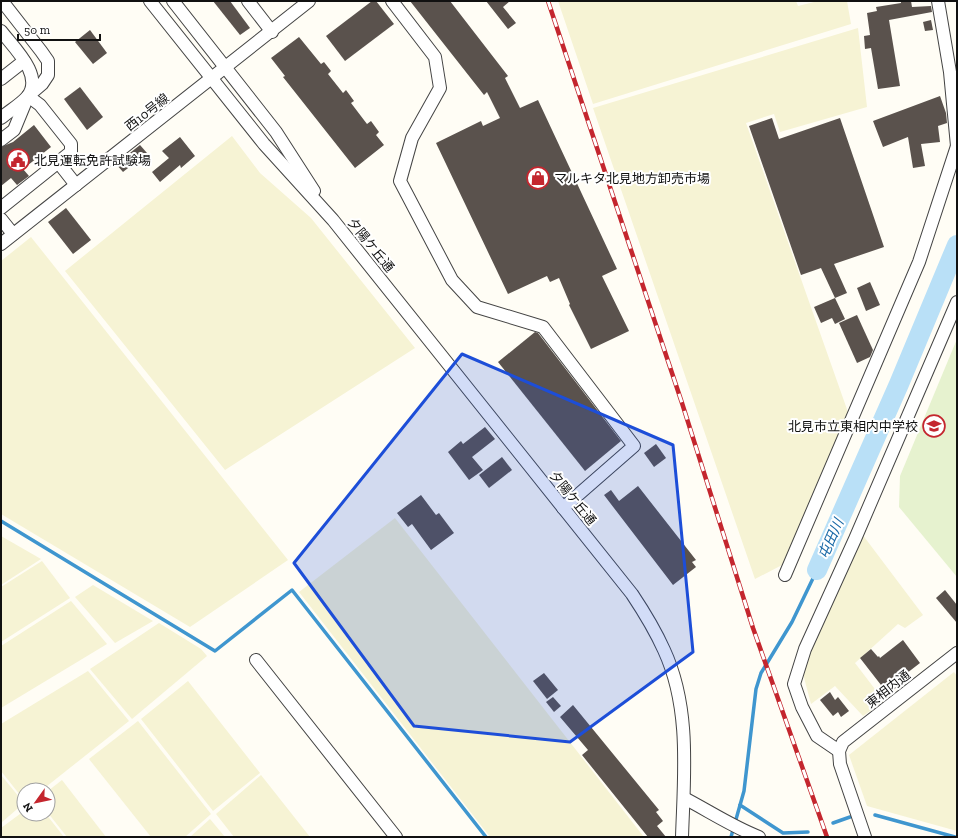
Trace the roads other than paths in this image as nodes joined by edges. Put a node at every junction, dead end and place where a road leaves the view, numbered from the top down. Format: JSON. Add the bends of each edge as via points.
{"nodes":[{"id":1,"x":2,"y":1,"type":"edge"},
{"id":2,"x":150,"y":1,"type":"edge"},
{"id":3,"x":173,"y":1,"type":"edge"},
{"id":4,"x":248,"y":1,"type":"edge"},
{"id":5,"x":309,"y":1,"type":"edge"},
{"id":6,"x":392,"y":1,"type":"edge"},
{"id":7,"x":938,"y":1,"type":"edge"},
{"id":8,"x":272,"y":32,"type":"junction"},
{"id":9,"x":3,"y":37,"type":"edge"},
{"id":10,"x":24,"y":61,"type":"junction"},
{"id":11,"x":226,"y":68,"type":"junction"},
{"id":12,"x":953,"y":70,"type":"edge"},
{"id":13,"x":1,"y":79,"type":"edge"},
{"id":14,"x":212,"y":79,"type":"junction"},
{"id":15,"x":28,"y":96,"type":"junction"},
{"id":16,"x":1,"y":118,"type":"edge"},
{"id":17,"x":1,"y":140,"type":"edge"},
{"id":18,"x":957,"y":146,"type":"edge"},
{"id":19,"x":58,"y":162,"type":"junction"},
{"id":20,"x":76,"y":185,"type":"junction"},
{"id":21,"x":1,"y":208,"type":"edge"},
{"id":22,"x":1,"y":219,"type":"edge"},
{"id":23,"x":334,"y":220,"type":"junction"},
{"id":24,"x":13,"y":234,"type":"junction"},
{"id":25,"x":1,"y":244,"type":"edge"},
{"id":26,"x":957,"y":302,"type":"edge"},
{"id":27,"x":563,"y":508,"type":"junction"},
{"id":28,"x":785,"y":575,"type":"dead end"},
{"id":29,"x":957,"y":653,"type":"edge"},
{"id":30,"x":256,"y":660,"type":"dead end"},
{"id":31,"x":839,"y":751,"type":"junction"},
{"id":32,"x":684,"y":798,"type":"junction"},
{"id":33,"x":396,"y":837,"type":"edge"},
{"id":34,"x":682,"y":837,"type":"edge"},
{"id":35,"x":759,"y":837,"type":"edge"},
{"id":36,"x":865,"y":837,"type":"edge"}],
"edges":[{"from":1,"to":15,"type":"street","via":[[48,62],[48,75]]},
{"from":2,"to":14,"type":"street","name":"夕陽ケ丘通"},
{"from":3,"to":11,"type":"street","name":"夕陽ケ丘通"},
{"from":4,"to":8,"type":"street"},
{"from":5,"to":8,"type":"street","name":"西10号線"},
{"from":6,"to":27,"type":"street","via":[[435,57],[440,88],[412,138],[400,181],[452,280],[477,308],[543,327],[634,446]]},
{"from":7,"to":12,"type":"street"},
{"from":8,"to":11,"type":"street","name":"西10号線"},
{"from":9,"to":10,"type":"street"},
{"from":10,"to":13,"type":"street"},
{"from":10,"to":15,"type":"street","via":[[32,72],[33,84]]},
{"from":11,"to":14,"type":"street","name":"西10号線"},
{"from":11,"to":23,"type":"street","name":"夕陽ケ丘通","via":[[276,132]]},
{"from":12,"to":18,"type":"street"},
{"from":14,"to":20,"type":"street","name":"西10号線"},
{"from":14,"to":23,"type":"street","name":"夕陽ケ丘通","via":[[264,144]]},
{"from":15,"to":16,"type":"street"},
{"from":15,"to":17,"type":"street","via":[[14,130]]},
{"from":15,"to":19,"type":"street","via":[[40,104],[71,144],[71,152]]},
{"from":18,"to":28,"type":"street","via":[[919,262]]},
{"from":19,"to":20,"type":"street"},
{"from":19,"to":21,"type":"street"},
{"from":20,"to":24,"type":"street","name":"西10号線"},
{"from":22,"to":24,"type":"street"},
{"from":23,"to":27,"type":"street","name":"夕陽ケ丘通"},
{"from":24,"to":25,"type":"street","name":"西10号線"},
{"from":26,"to":31,"type":"street","via":[[805,649],[794,684],[817,736]]},
{"from":27,"to":32,"type":"street","name":"夕陽ケ丘通","via":[[632,594],[665,651],[676,684],[683,719]]},
{"from":29,"to":31,"type":"street","name":"東相内通","via":[[843,742]]},
{"from":30,"to":33,"type":"street"},
{"from":31,"to":36,"type":"street","via":[[840,764]]},
{"from":32,"to":34,"type":"street","name":"夕陽ケ丘通"},
{"from":32,"to":35,"type":"street"}]}
